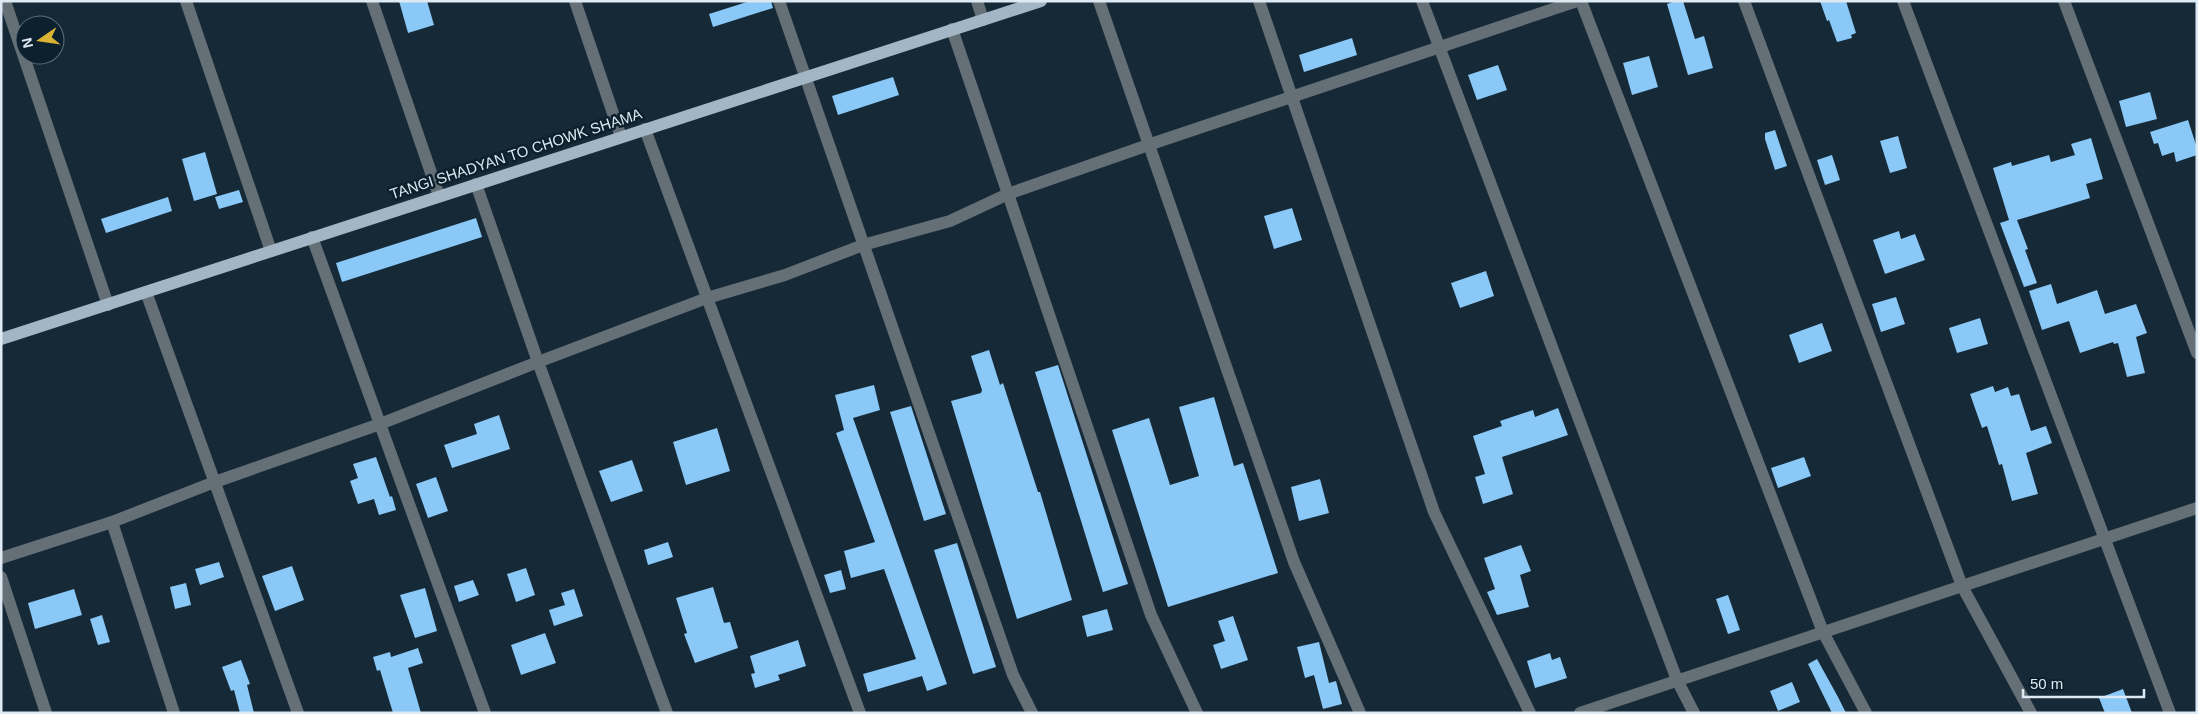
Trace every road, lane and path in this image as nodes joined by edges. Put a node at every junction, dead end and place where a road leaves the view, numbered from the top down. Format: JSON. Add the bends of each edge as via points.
{"nodes":[{"id":1,"x":6,"y":1,"type":"edge"},
{"id":2,"x":186,"y":1,"type":"edge"},
{"id":3,"x":372,"y":1,"type":"edge"},
{"id":4,"x":575,"y":1,"type":"edge"},
{"id":5,"x":779,"y":1,"type":"edge"},
{"id":6,"x":977,"y":1,"type":"edge"},
{"id":7,"x":1040,"y":1,"type":"edge"},
{"id":8,"x":1099,"y":1,"type":"edge"},
{"id":9,"x":1259,"y":1,"type":"edge"},
{"id":10,"x":1422,"y":1,"type":"edge"},
{"id":11,"x":1577,"y":1,"type":"edge"},
{"id":12,"x":1581,"y":1,"type":"edge"},
{"id":13,"x":1744,"y":1,"type":"edge"},
{"id":14,"x":1903,"y":1,"type":"edge"},
{"id":15,"x":2064,"y":1,"type":"edge"},
{"id":16,"x":983,"y":20,"type":"junction"},
{"id":17,"x":952,"y":29,"type":"junction"},
{"id":18,"x":1440,"y":48,"type":"junction"},
{"id":19,"x":805,"y":77,"type":"junction"},
{"id":20,"x":1292,"y":98,"type":"junction"},
{"id":21,"x":645,"y":129,"type":"junction"},
{"id":22,"x":621,"y":137,"type":"junction"},
{"id":23,"x":1149,"y":145,"type":"junction"},
{"id":24,"x":476,"y":184,"type":"junction"},
{"id":25,"x":1008,"y":194,"type":"junction"},
{"id":26,"x":439,"y":196,"type":"junction"},
{"id":27,"x":312,"y":237,"type":"junction"},
{"id":28,"x":863,"y":244,"type":"junction"},
{"id":29,"x":271,"y":251,"type":"junction"},
{"id":30,"x":146,"y":292,"type":"junction"},
{"id":31,"x":707,"y":298,"type":"junction"},
{"id":32,"x":108,"y":305,"type":"junction"},
{"id":33,"x":1,"y":339,"type":"edge"},
{"id":34,"x":2197,"y":353,"type":"edge"},
{"id":35,"x":538,"y":362,"type":"junction"},
{"id":36,"x":380,"y":424,"type":"junction"},
{"id":37,"x":215,"y":483,"type":"junction"},
{"id":38,"x":2197,"y":508,"type":"edge"},
{"id":39,"x":112,"y":522,"type":"junction"},
{"id":40,"x":2105,"y":538,"type":"junction"},
{"id":41,"x":1,"y":558,"type":"edge"},
{"id":42,"x":1,"y":577,"type":"edge"},
{"id":43,"x":1962,"y":586,"type":"junction"},
{"id":44,"x":1823,"y":632,"type":"junction"},
{"id":45,"x":1677,"y":680,"type":"junction"},
{"id":46,"x":46,"y":713,"type":"edge"},
{"id":47,"x":174,"y":713,"type":"edge"},
{"id":48,"x":298,"y":713,"type":"edge"},
{"id":49,"x":485,"y":713,"type":"edge"},
{"id":50,"x":667,"y":713,"type":"edge"},
{"id":51,"x":860,"y":713,"type":"edge"},
{"id":52,"x":1032,"y":713,"type":"edge"},
{"id":53,"x":1197,"y":713,"type":"edge"},
{"id":54,"x":1360,"y":713,"type":"edge"},
{"id":55,"x":1530,"y":713,"type":"edge"},
{"id":56,"x":1580,"y":713,"type":"edge"},
{"id":57,"x":1694,"y":713,"type":"edge"},
{"id":58,"x":1866,"y":713,"type":"edge"},
{"id":59,"x":2031,"y":713,"type":"edge"},
{"id":60,"x":2170,"y":713,"type":"edge"}],
"edges":[{"from":1,"to":32,"type":"street"},
{"from":2,"to":29,"type":"street"},
{"from":3,"to":26,"type":"street"},
{"from":4,"to":22,"type":"street"},
{"from":5,"to":19,"type":"street"},
{"from":6,"to":16,"type":"street"},
{"from":7,"to":16,"type":"main road","name":"TANGI SHADYAN TO CHOWK SHAMA"},
{"from":8,"to":23,"type":"street"},
{"from":9,"to":20,"type":"street"},
{"from":10,"to":18,"type":"street"},
{"from":11,"to":18,"type":"street"},
{"from":12,"to":44,"type":"street"},
{"from":13,"to":43,"type":"street"},
{"from":14,"to":40,"type":"street"},
{"from":15,"to":34,"type":"street"},
{"from":16,"to":17,"type":"main road","name":"TANGI SHADYAN TO CHOWK SHAMA"},
{"from":17,"to":19,"type":"main road","name":"TANGI SHADYAN TO CHOWK SHAMA"},
{"from":17,"to":25,"type":"street"},
{"from":18,"to":20,"type":"street"},
{"from":18,"to":45,"type":"street"},
{"from":19,"to":21,"type":"main road","name":"TANGI SHADYAN TO CHOWK SHAMA"},
{"from":19,"to":28,"type":"street"},
{"from":20,"to":23,"type":"street"},
{"from":20,"to":55,"type":"street","via":[[1434,512]]},
{"from":21,"to":22,"type":"main road","name":"TANGI SHADYAN TO CHOWK SHAMA"},
{"from":21,"to":31,"type":"street"},
{"from":22,"to":24,"type":"main road","name":"TANGI SHADYAN TO CHOWK SHAMA"},
{"from":23,"to":25,"type":"street"},
{"from":23,"to":54,"type":"street","via":[[1294,562]]},
{"from":24,"to":26,"type":"main road","name":"TANGI SHADYAN TO CHOWK SHAMA"},
{"from":24,"to":35,"type":"street"},
{"from":25,"to":28,"type":"street","via":[[950,221]]},
{"from":25,"to":53,"type":"street","via":[[1151,615]]},
{"from":26,"to":27,"type":"main road","name":"TANGI SHADYAN TO CHOWK SHAMA"},
{"from":27,"to":29,"type":"main road","name":"TANGI SHADYAN TO CHOWK SHAMA"},
{"from":27,"to":36,"type":"street"},
{"from":28,"to":31,"type":"street","via":[[785,275]]},
{"from":28,"to":52,"type":"street","via":[[1013,675]]},
{"from":29,"to":30,"type":"main road","name":"TANGI SHADYAN TO CHOWK SHAMA"},
{"from":30,"to":32,"type":"main road","name":"TANGI SHADYAN TO CHOWK SHAMA"},
{"from":30,"to":37,"type":"street"},
{"from":31,"to":35,"type":"street"},
{"from":31,"to":51,"type":"street"},
{"from":32,"to":33,"type":"main road","name":"TANGI SHADYAN TO CHOWK SHAMA"},
{"from":35,"to":36,"type":"street"},
{"from":35,"to":50,"type":"street"},
{"from":36,"to":37,"type":"street"},
{"from":36,"to":49,"type":"street"},
{"from":37,"to":39,"type":"street"},
{"from":37,"to":48,"type":"street"},
{"from":38,"to":40,"type":"street"},
{"from":39,"to":41,"type":"street"},
{"from":39,"to":47,"type":"street"},
{"from":40,"to":43,"type":"street"},
{"from":40,"to":60,"type":"street"},
{"from":42,"to":46,"type":"street"},
{"from":43,"to":44,"type":"street"},
{"from":43,"to":59,"type":"street"},
{"from":44,"to":45,"type":"street"},
{"from":44,"to":58,"type":"street"},
{"from":45,"to":56,"type":"street"},
{"from":45,"to":57,"type":"street"}]}
